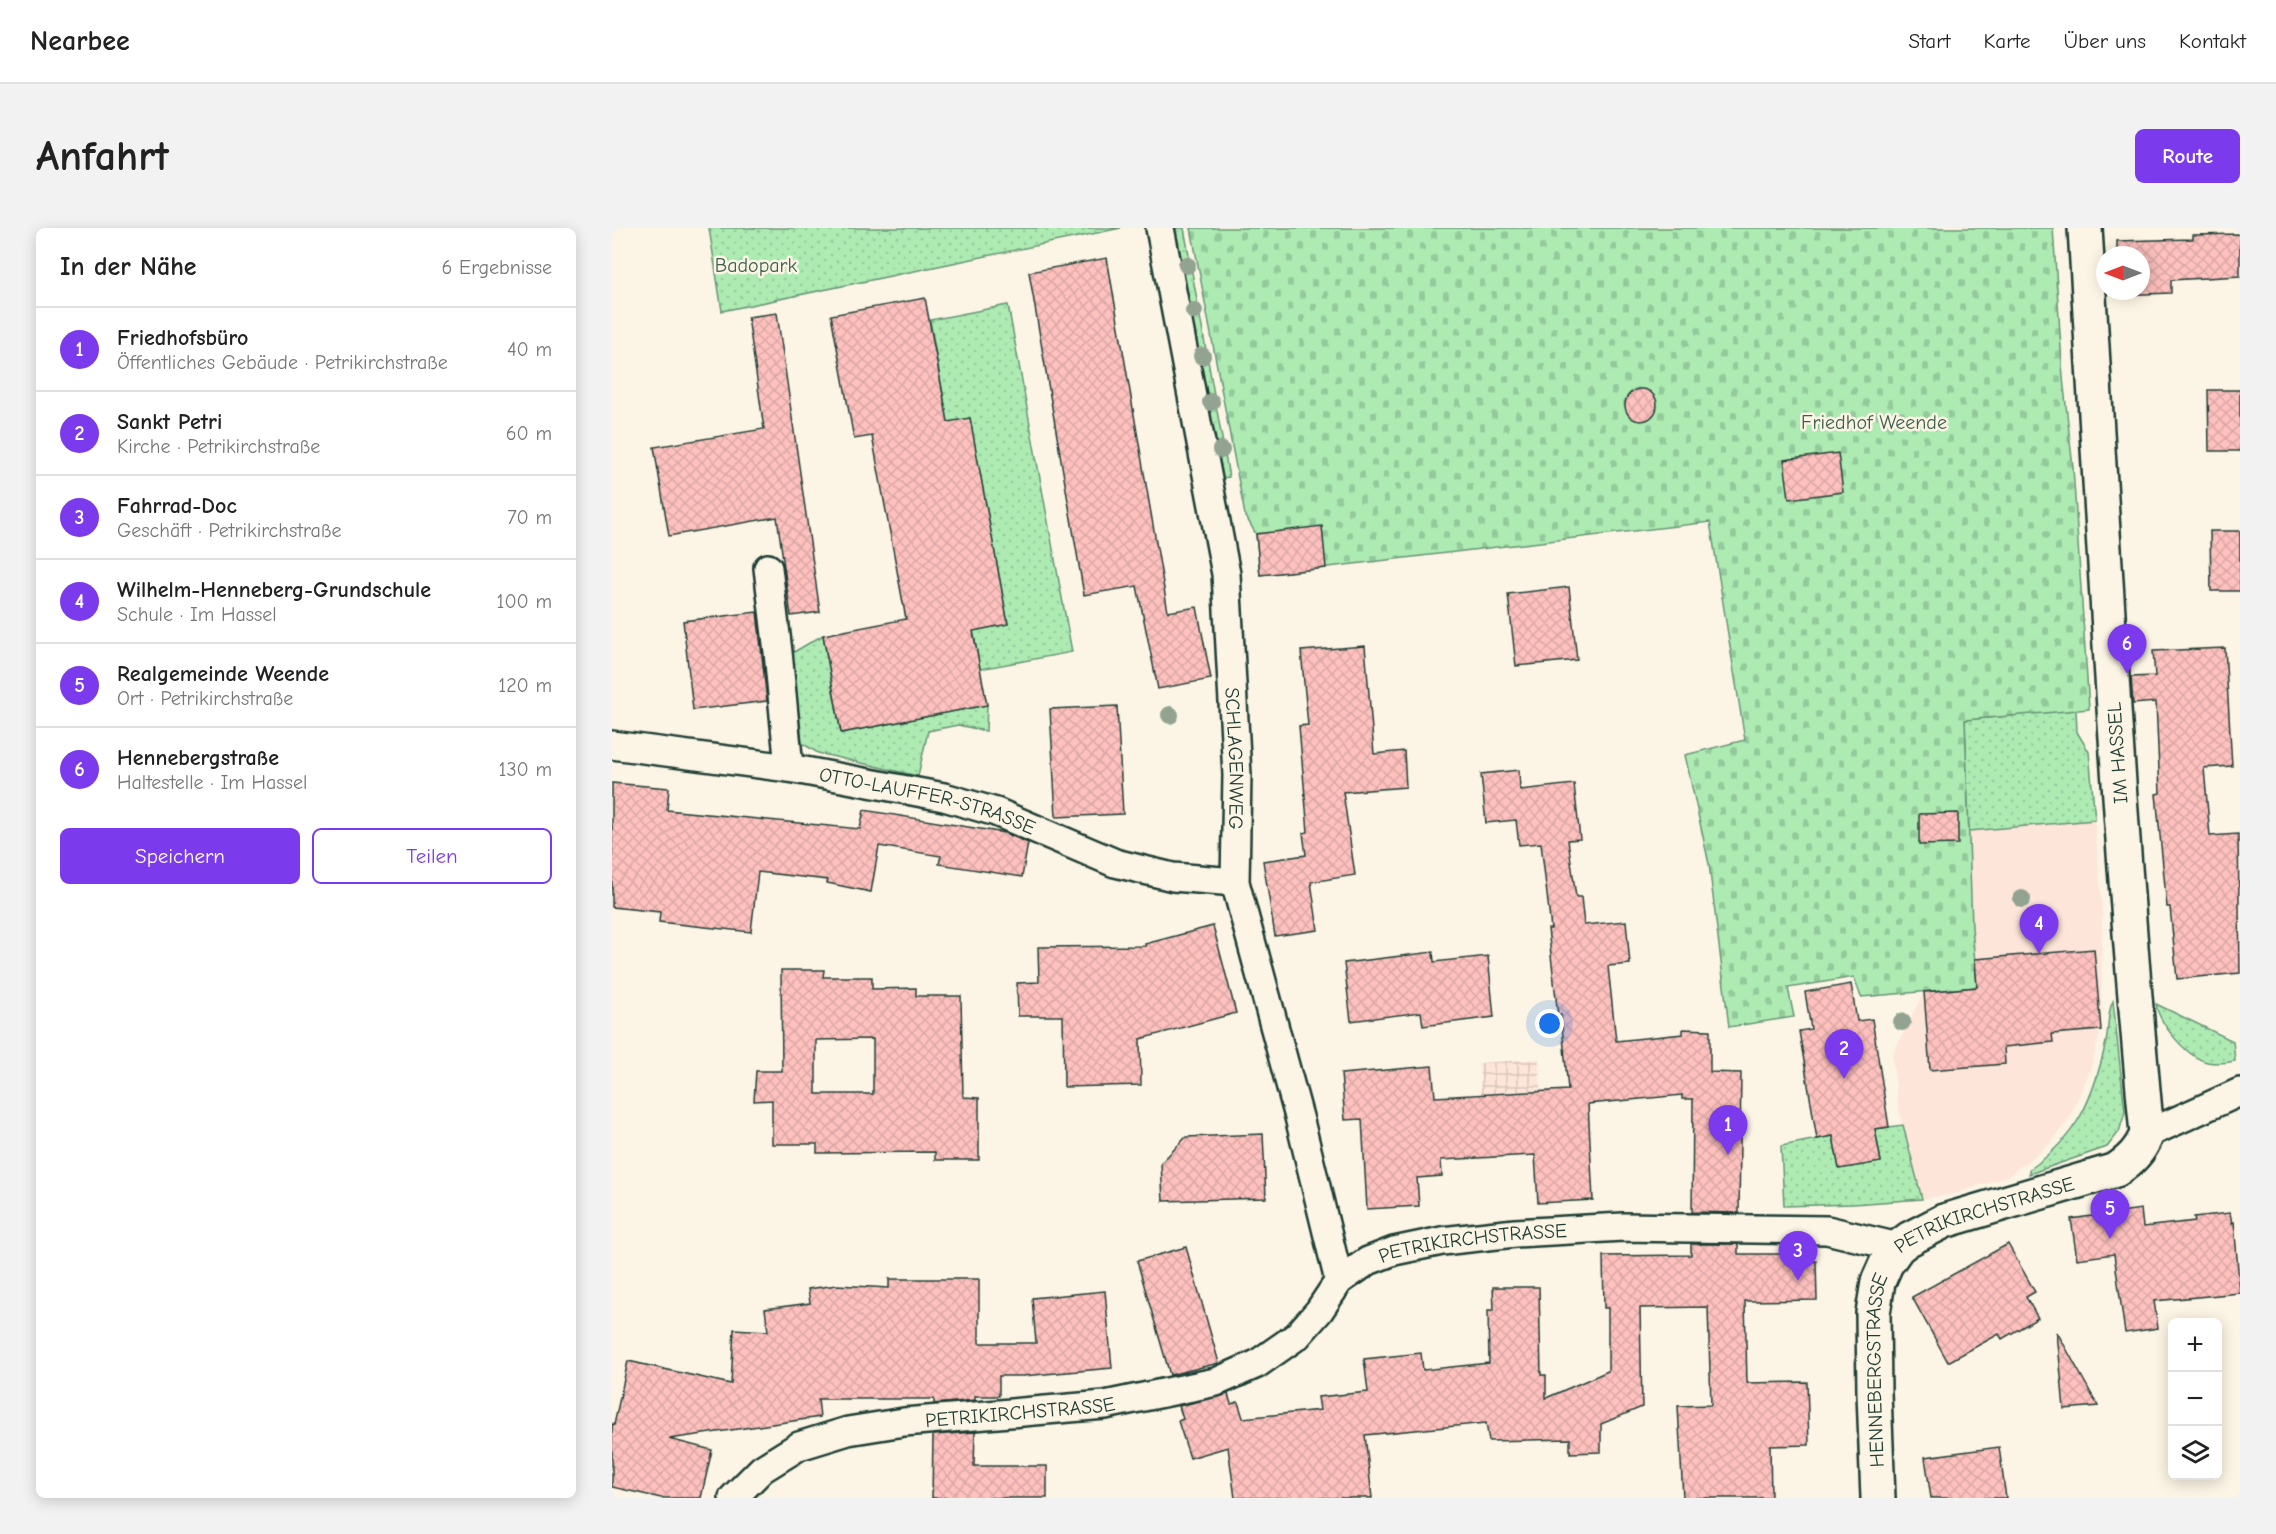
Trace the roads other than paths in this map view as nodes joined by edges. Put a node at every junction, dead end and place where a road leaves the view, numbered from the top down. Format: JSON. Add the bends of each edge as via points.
{"nodes":[{"id":1,"x":1160,"y":228,"type":"edge"},
{"id":2,"x":2085,"y":228,"type":"edge"},
{"id":3,"x":768,"y":568,"type":"dead end"},
{"id":4,"x":612,"y":745,"type":"edge"},
{"id":5,"x":789,"y":768,"type":"junction"},
{"id":6,"x":1235,"y":882,"type":"junction"},
{"id":7,"x":2240,"y":1092,"type":"edge"},
{"id":8,"x":2147,"y":1134,"type":"junction"},
{"id":9,"x":1898,"y":1248,"type":"junction"},
{"id":10,"x":1339,"y":1281,"type":"junction"},
{"id":11,"x":733,"y":1498,"type":"edge"},
{"id":12,"x":1878,"y":1498,"type":"edge"}],
"edges":[{"from":1,"to":6,"type":"street","name":"SCHLAGENWEG","via":[[1226,574],[1237,775]]},
{"from":2,"to":8,"type":"street","name":"IM HASSEL","via":[[2120,810]]},
{"from":3,"to":5,"type":"street"},
{"from":4,"to":5,"type":"street","name":"OTTO-LAUFFER-STRASSE"},
{"from":5,"to":6,"type":"street","name":"OTTO-LAUFFER-STRASSE","via":[[944,797],[996,812],[1115,863],[1173,877]]},
{"from":6,"to":10,"type":"street","name":"SCHLAGENWEG"},
{"from":7,"to":8,"type":"street"},
{"from":8,"to":9,"type":"street","name":"PETRIKIRCHSTRASSE","via":[[2137,1153],[2116,1170],[1944,1221]]},
{"from":9,"to":10,"type":"street","name":"PETRIKIRCHSTRASSE","via":[[1827,1230],[1623,1227],[1515,1233],[1394,1251],[1368,1261]]},
{"from":9,"to":12,"type":"street","name":"HENNEBERGSTRASSE","via":[[1878,1282],[1873,1313]]},
{"from":10,"to":11,"type":"street","name":"PETRIKIRCHSTRASSE","via":[[1297,1336],[1257,1364],[1216,1382],[1105,1405],[904,1422],[848,1431],[799,1446],[762,1469]]}]}
